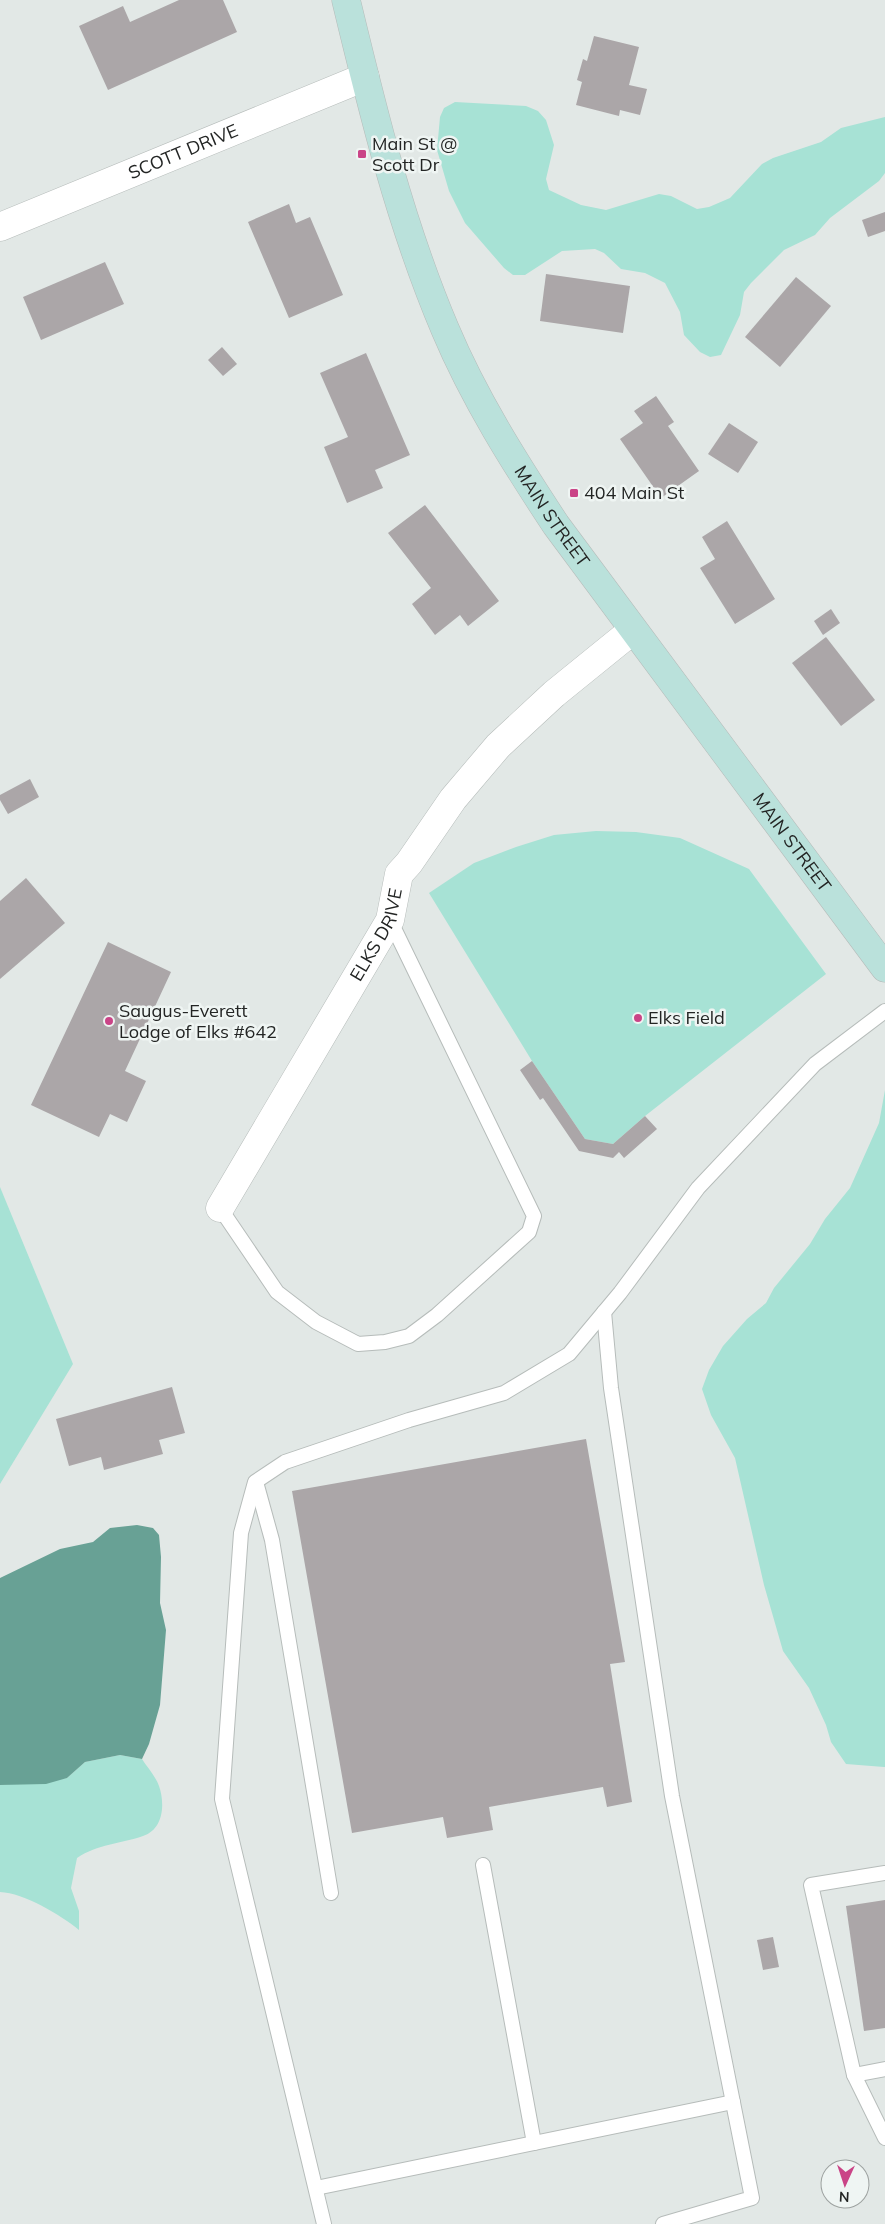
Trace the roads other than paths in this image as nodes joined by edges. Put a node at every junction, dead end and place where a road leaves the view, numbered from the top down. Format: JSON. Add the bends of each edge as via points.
{"nodes":[{"id":1,"x":346,"y":0,"type":"edge"},
{"id":2,"x":365,"y":77,"type":"junction"},
{"id":3,"x":0,"y":227,"type":"edge"},
{"id":4,"x":633,"y":630,"type":"junction"},
{"id":5,"x":390,"y":920,"type":"junction"},
{"id":6,"x":885,"y":968,"type":"edge"},
{"id":7,"x":885,"y":1011,"type":"edge"},
{"id":8,"x":220,"y":1208,"type":"joint"},
{"id":9,"x":604,"y":1312,"type":"junction"},
{"id":10,"x":255,"y":1482,"type":"junction"},
{"id":11,"x":483,"y":1865,"type":"dead end"},
{"id":12,"x":885,"y":1874,"type":"edge"},
{"id":13,"x":331,"y":1893,"type":"dead end"},
{"id":14,"x":885,"y":2069,"type":"edge"},
{"id":15,"x":854,"y":2075,"type":"junction"},
{"id":16,"x":733,"y":2102,"type":"junction"},
{"id":17,"x":885,"y":2138,"type":"edge"},
{"id":18,"x":534,"y":2143,"type":"junction"},
{"id":19,"x":316,"y":2188,"type":"junction"},
{"id":20,"x":324,"y":2224,"type":"edge"},
{"id":21,"x":663,"y":2224,"type":"edge"}],
"edges":[{"from":1,"to":2,"type":"main road","name":"MAIN STREET"},
{"from":2,"to":3,"type":"street","name":"SCOTT DRIVE"},
{"from":2,"to":4,"type":"main road","name":"MAIN STREET","via":[[414,252],[465,372],[520,470]]},
{"from":4,"to":5,"type":"street","name":"ELKS DRIVE","via":[[554,694],[498,746],[453,799],[399,874]]},
{"from":4,"to":6,"type":"main road","name":"MAIN STREET"},
{"from":5,"to":8,"type":"street","name":"ELKS DRIVE"},
{"from":5,"to":8,"type":"lane","via":[[534,1216],[529,1232],[409,1336],[358,1344],[316,1322],[277,1292]]},
{"from":7,"to":9,"type":"lane","via":[[815,1064],[704,1181]]},
{"from":9,"to":10,"type":"lane","via":[[569,1354],[504,1392],[285,1462]]},
{"from":9,"to":16,"type":"lane","via":[[611,1388],[672,1796]]},
{"from":10,"to":13,"type":"lane","via":[[272,1540]]},
{"from":10,"to":19,"type":"lane","via":[[242,1532],[222,1799]]},
{"from":11,"to":18,"type":"lane"},
{"from":12,"to":15,"type":"lane","via":[[811,1885]]},
{"from":14,"to":15,"type":"lane"},
{"from":15,"to":17,"type":"lane"},
{"from":16,"to":18,"type":"lane"},
{"from":16,"to":21,"type":"lane","via":[[752,2198]]},
{"from":18,"to":19,"type":"lane"},
{"from":19,"to":20,"type":"lane"}]}
